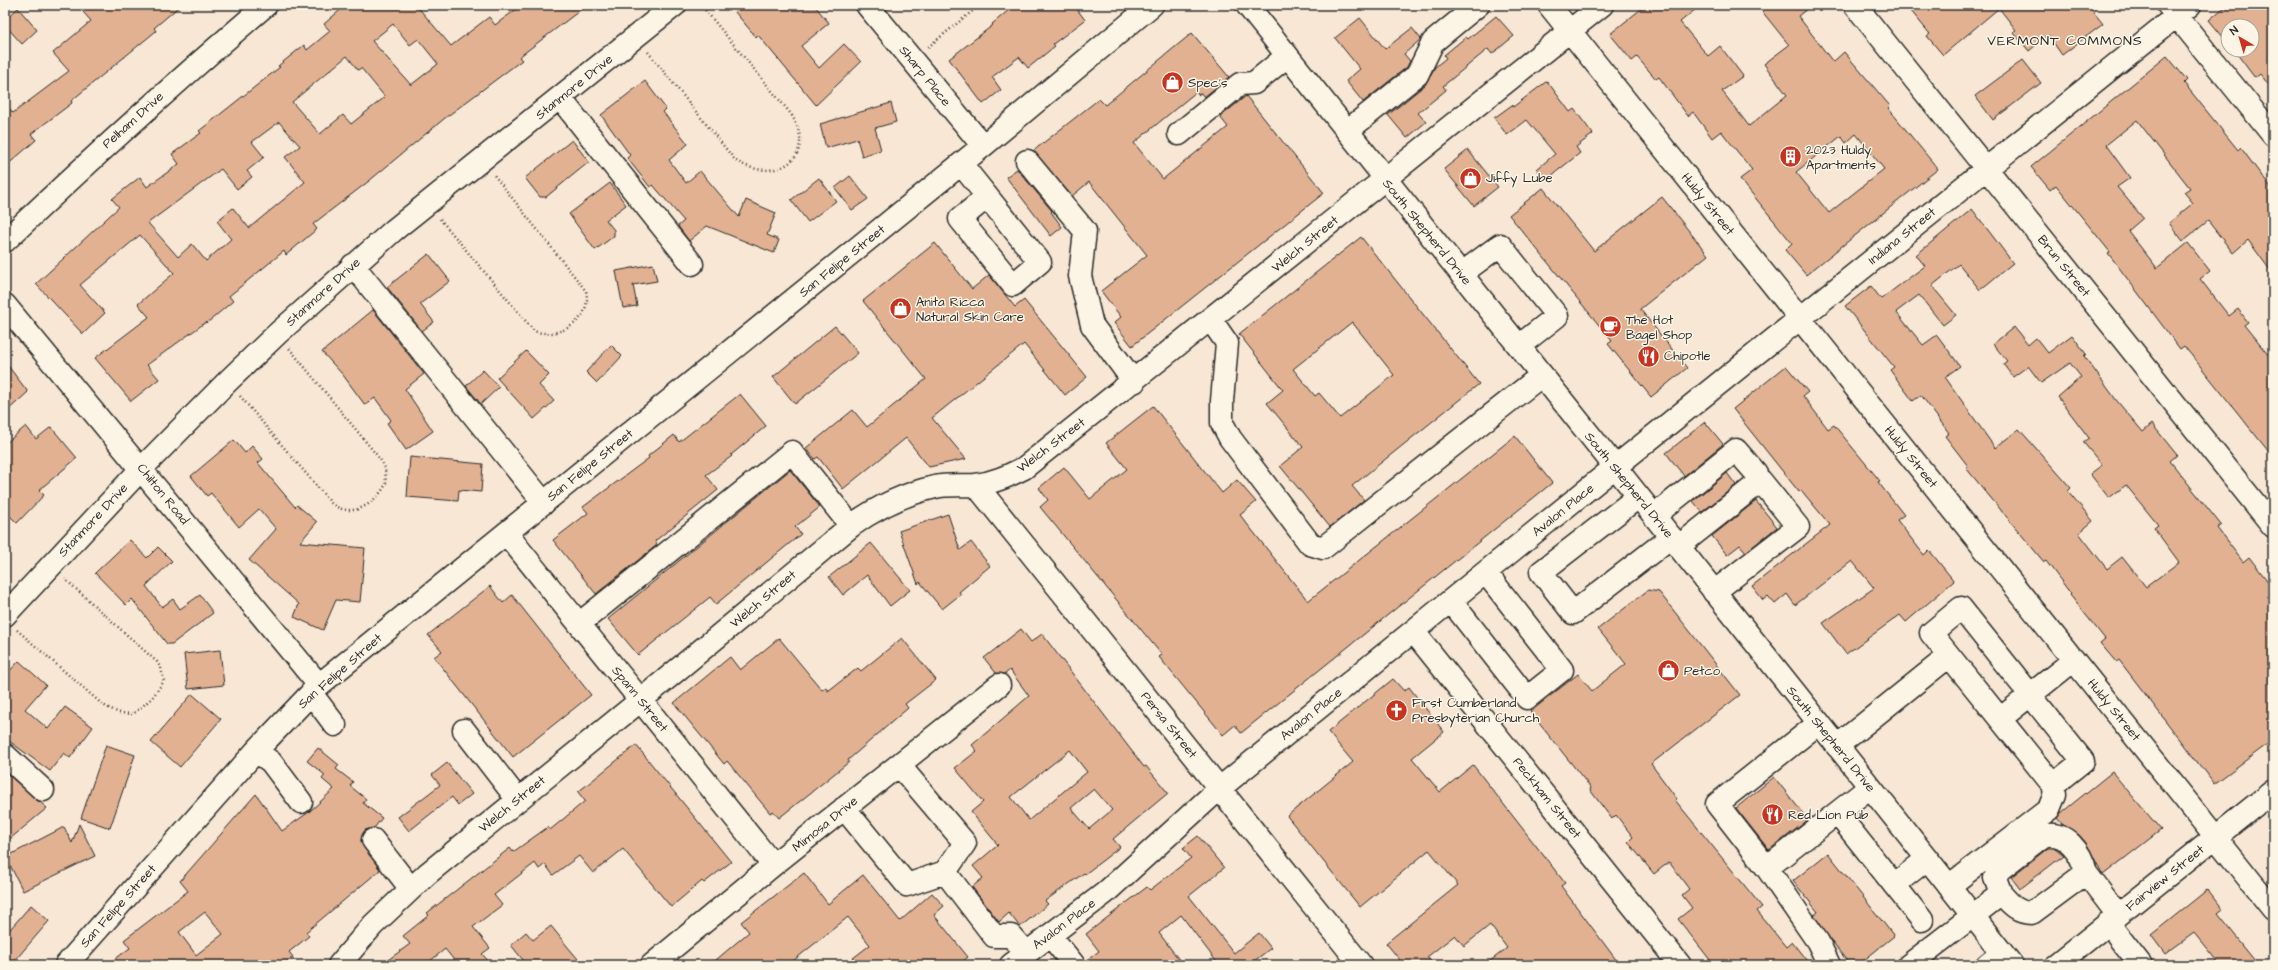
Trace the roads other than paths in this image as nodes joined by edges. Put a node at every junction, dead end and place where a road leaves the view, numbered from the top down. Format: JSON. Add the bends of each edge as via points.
{"nodes":[{"id":1,"x":266,"y":5,"type":"edge"},
{"id":2,"x":674,"y":5,"type":"edge"},
{"id":3,"x":867,"y":5,"type":"edge"},
{"id":4,"x":1152,"y":5,"type":"edge"},
{"id":5,"x":1247,"y":5,"type":"edge"},
{"id":6,"x":1478,"y":5,"type":"edge"},
{"id":7,"x":1548,"y":5,"type":"edge"},
{"id":8,"x":1602,"y":5,"type":"edge"},
{"id":9,"x":1855,"y":5,"type":"edge"},
{"id":10,"x":2178,"y":8,"type":"edge"},
{"id":11,"x":1569,"y":31,"type":"junction"},
{"id":12,"x":1287,"y":56,"type":"junction"},
{"id":13,"x":560,"y":98,"type":"junction"},
{"id":14,"x":1347,"y":131,"type":"junction"},
{"id":15,"x":1179,"y":134,"type":"dead end"},
{"id":16,"x":2273,"y":136,"type":"edge"},
{"id":17,"x":983,"y":146,"type":"junction"},
{"id":18,"x":1028,"y":161,"type":"dead end"},
{"id":19,"x":961,"y":164,"type":"junction"},
{"id":20,"x":1986,"y":169,"type":"junction"},
{"id":21,"x":1385,"y":179,"type":"junction"},
{"id":22,"x":987,"y":197,"type":"dead end"},
{"id":23,"x":5,"y":241,"type":"edge"},
{"id":24,"x":692,"y":264,"type":"dead end"},
{"id":25,"x":353,"y":265,"type":"junction"},
{"id":26,"x":1461,"y":274,"type":"junction"},
{"id":27,"x":5,"y":305,"type":"edge"},
{"id":28,"x":1800,"y":318,"type":"junction"},
{"id":29,"x":1210,"y":320,"type":"junction"},
{"id":30,"x":1518,"y":346,"type":"junction"},
{"id":31,"x":1542,"y":375,"type":"junction"},
{"id":32,"x":1134,"y":382,"type":"junction"},
{"id":33,"x":1615,"y":467,"type":"junction"},
{"id":34,"x":142,"y":468,"type":"junction"},
{"id":35,"x":1756,"y":473,"type":"dead end"},
{"id":36,"x":976,"y":485,"type":"junction"},
{"id":37,"x":1638,"y":497,"type":"junction"},
{"id":38,"x":544,"y":503,"type":"junction"},
{"id":39,"x":1654,"y":516,"type":"junction"},
{"id":40,"x":851,"y":526,"type":"junction"},
{"id":41,"x":2273,"y":526,"type":"edge"},
{"id":42,"x":506,"y":533,"type":"junction"},
{"id":43,"x":1675,"y":542,"type":"junction"},
{"id":44,"x":1486,"y":573,"type":"junction"},
{"id":45,"x":1714,"y":592,"type":"junction"},
{"id":46,"x":1451,"y":601,"type":"junction"},
{"id":47,"x":11,"y":622,"type":"edge"},
{"id":48,"x":579,"y":624,"type":"junction"},
{"id":49,"x":1414,"y":632,"type":"junction"},
{"id":50,"x":1949,"y":656,"type":"junction"},
{"id":51,"x":2074,"y":660,"type":"junction"},
{"id":52,"x":999,"y":685,"type":"dead end"},
{"id":53,"x":315,"y":689,"type":"junction"},
{"id":54,"x":2030,"y":695,"type":"junction"},
{"id":55,"x":641,"y":700,"type":"junction"},
{"id":56,"x":2000,"y":719,"type":"junction"},
{"id":57,"x":1819,"y":723,"type":"junction"},
{"id":58,"x":335,"y":725,"type":"dead end"},
{"id":59,"x":464,"y":730,"type":"dead end"},
{"id":60,"x":1837,"y":746,"type":"junction"},
{"id":61,"x":256,"y":751,"type":"junction"},
{"id":62,"x":5,"y":755,"type":"edge"},
{"id":63,"x":899,"y":765,"type":"junction"},
{"id":64,"x":2053,"y":785,"type":"junction"},
{"id":65,"x":1870,"y":787,"type":"junction"},
{"id":66,"x":1220,"y":788,"type":"junction"},
{"id":67,"x":43,"y":790,"type":"dead end"},
{"id":68,"x":2273,"y":791,"type":"edge"},
{"id":69,"x":518,"y":800,"type":"junction"},
{"id":70,"x":301,"y":802,"type":"dead end"},
{"id":71,"x":844,"y":808,"type":"junction"},
{"id":72,"x":1837,"y":813,"type":"junction"},
{"id":73,"x":2216,"y":837,"type":"junction"},
{"id":74,"x":373,"y":840,"type":"dead end"},
{"id":75,"x":1927,"y":860,"type":"junction"},
{"id":76,"x":773,"y":865,"type":"junction"},
{"id":77,"x":1768,"y":868,"type":"junction"},
{"id":78,"x":945,"y":872,"type":"junction"},
{"id":79,"x":2086,"y":872,"type":"junction"},
{"id":80,"x":1894,"y":885,"type":"junction"},
{"id":81,"x":1949,"y":886,"type":"junction"},
{"id":82,"x":411,"y":889,"type":"junction"},
{"id":83,"x":2002,"y":894,"type":"junction"},
{"id":84,"x":2273,"y":909,"type":"edge"},
{"id":85,"x":1973,"y":916,"type":"junction"},
{"id":86,"x":2113,"y":919,"type":"junction"},
{"id":87,"x":1922,"y":920,"type":"dead end"},
{"id":88,"x":1050,"y":935,"type":"junction"},
{"id":89,"x":1018,"y":959,"type":"edge"},
{"id":90,"x":2000,"y":961,"type":"edge"},
{"id":91,"x":73,"y":962,"type":"edge"},
{"id":92,"x":339,"y":965,"type":"edge"},
{"id":93,"x":652,"y":965,"type":"edge"},
{"id":94,"x":1074,"y":965,"type":"edge"},
{"id":95,"x":1361,"y":965,"type":"edge"},
{"id":96,"x":1680,"y":965,"type":"edge"},
{"id":97,"x":1829,"y":965,"type":"edge"},
{"id":98,"x":1909,"y":965,"type":"edge"},
{"id":99,"x":2056,"y":965,"type":"edge"},
{"id":100,"x":2142,"y":965,"type":"edge"}],
"edges":[{"from":1,"to":23,"type":"street","name":"Pelham Drive","via":[[100,150]]},
{"from":2,"to":13,"type":"street","name":"Stanmore Drive"},
{"from":3,"to":17,"type":"street","name":"Sharp Place"},
{"from":4,"to":17,"type":"street","name":"San Felipe Street"},
{"from":5,"to":12,"type":"street","name":"South Shepherd Drive"},
{"from":6,"to":14,"type":"street","via":[[1433,42],[1417,75]]},
{"from":7,"to":11,"type":"street","name":"Huldy Street"},
{"from":8,"to":11,"type":"street","name":"Welch Street"},
{"from":9,"to":20,"type":"street","name":"Brun Street"},
{"from":10,"to":16,"type":"street"},
{"from":10,"to":20,"type":"street","name":"Indiana Street"},
{"from":11,"to":21,"type":"street","name":"Welch Street"},
{"from":11,"to":28,"type":"street","name":"Huldy Street"},
{"from":12,"to":14,"type":"street","name":"South Shepherd Drive"},
{"from":12,"to":15,"type":"street","via":[[1254,84],[1240,84]]},
{"from":13,"to":24,"type":"street"},
{"from":13,"to":25,"type":"street","name":"Stanmore Drive"},
{"from":14,"to":21,"type":"street","name":"South Shepherd Drive"},
{"from":17,"to":19,"type":"street","name":"San Felipe Street"},
{"from":18,"to":32,"type":"street","via":[[1085,231],[1080,276],[1092,324]]},
{"from":19,"to":22,"type":"street"},
{"from":19,"to":38,"type":"street","name":"San Felipe Street"},
{"from":20,"to":28,"type":"street","name":"Indiana Street"},
{"from":20,"to":41,"type":"street","name":"Brun Street"},
{"from":21,"to":26,"type":"street","name":"South Shepherd Drive"},
{"from":21,"to":29,"type":"street","name":"Welch Street"},
{"from":25,"to":34,"type":"street","name":"Stanmore Drive","via":[[228,381]]},
{"from":25,"to":38,"type":"street"},
{"from":26,"to":30,"type":"street","name":"South Shepherd Drive"},
{"from":26,"to":30,"type":"street","via":[[1500,245],[1557,316]]},
{"from":27,"to":34,"type":"street","name":"Chilton Road"},
{"from":28,"to":33,"type":"street","name":"Indiana Street"},
{"from":28,"to":51,"type":"street","name":"Huldy Street"},
{"from":29,"to":31,"type":"street","via":[[1227,343],[1222,423],[1230,438],[1310,544],[1323,548]]},
{"from":29,"to":32,"type":"street","name":"Welch Street"},
{"from":30,"to":31,"type":"street","name":"South Shepherd Drive"},
{"from":31,"to":33,"type":"street","name":"South Shepherd Drive"},
{"from":32,"to":36,"type":"street","name":"Welch Street","via":[[1024,468],[1002,480]]},
{"from":33,"to":37,"type":"street","name":"South Shepherd Drive"},
{"from":33,"to":44,"type":"street","name":"Avalon Place"},
{"from":34,"to":47,"type":"street","name":"Stanmore Drive","via":[[50,565]]},
{"from":34,"to":53,"type":"street","name":"Chilton Road"},
{"from":35,"to":39,"type":"street","via":[[1736,450]]},
{"from":36,"to":40,"type":"street","name":"Welch Street","via":[[936,486],[894,500],[870,512]]},
{"from":36,"to":66,"type":"street","name":"Persa Street"},
{"from":37,"to":39,"type":"street","name":"South Shepherd Drive"},
{"from":37,"to":43,"type":"street","via":[[1541,572],[1573,613]]},
{"from":38,"to":42,"type":"street","name":"San Felipe Street"},
{"from":39,"to":43,"type":"street","name":"South Shepherd Drive"},
{"from":40,"to":48,"type":"street","via":[[792,452]]},
{"from":40,"to":55,"type":"street","name":"Welch Street"},
{"from":42,"to":48,"type":"street","name":"Spann Street"},
{"from":42,"to":53,"type":"street","name":"San Felipe Street"},
{"from":43,"to":45,"type":"street","name":"South Shepherd Drive"},
{"from":43,"to":45,"type":"street","via":[[1761,481],[1798,527]]},
{"from":44,"to":46,"type":"street","name":"Avalon Place"},
{"from":44,"to":46,"type":"street","via":[[1562,670],[1527,698]]},
{"from":45,"to":57,"type":"street","name":"South Shepherd Drive"},
{"from":46,"to":49,"type":"street","name":"Avalon Place"},
{"from":48,"to":55,"type":"street","name":"Spann Street"},
{"from":49,"to":66,"type":"street","name":"Avalon Place"},
{"from":49,"to":96,"type":"street","name":"Peckham Street"},
{"from":50,"to":54,"type":"street","via":[[1930,633],[1960,608]]},
{"from":50,"to":56,"type":"street"},
{"from":50,"to":60,"type":"street"},
{"from":51,"to":54,"type":"street"},
{"from":51,"to":73,"type":"street","name":"Huldy Street"},
{"from":52,"to":63,"type":"street","name":"Mimosa Drive"},
{"from":53,"to":58,"type":"street","name":"Chilton Road"},
{"from":53,"to":61,"type":"street","name":"San Felipe Street"},
{"from":54,"to":56,"type":"street"},
{"from":54,"to":64,"type":"street","via":[[2083,761]]},
{"from":55,"to":69,"type":"street","name":"Welch Street"},
{"from":55,"to":76,"type":"street","name":"Spann Street"},
{"from":56,"to":64,"type":"street"},
{"from":57,"to":60,"type":"street","name":"South Shepherd Drive"},
{"from":57,"to":77,"type":"street","via":[[1717,804]]},
{"from":59,"to":69,"type":"street"},
{"from":60,"to":65,"type":"street","name":"South Shepherd Drive"},
{"from":61,"to":70,"type":"street","via":[[271,762]]},
{"from":61,"to":91,"type":"street","name":"San Felipe Street"},
{"from":62,"to":67,"type":"street"},
{"from":63,"to":71,"type":"street","name":"Mimosa Drive"},
{"from":63,"to":78,"type":"street","via":[[965,843]]},
{"from":64,"to":81,"type":"street","via":[[2056,794],[2049,809]]},
{"from":65,"to":72,"type":"street"},
{"from":65,"to":75,"type":"street","name":"South Shepherd Drive"},
{"from":66,"to":88,"type":"street","name":"Avalon Place","via":[[1105,893]]},
{"from":66,"to":95,"type":"street","name":"Persa Street"},
{"from":68,"to":73,"type":"street","name":"Fairview Street"},
{"from":69,"to":82,"type":"street","name":"Welch Street"},
{"from":71,"to":76,"type":"street","name":"Mimosa Drive"},
{"from":71,"to":78,"type":"street","via":[[906,885]]},
{"from":72,"to":77,"type":"street"},
{"from":72,"to":80,"type":"street"},
{"from":73,"to":84,"type":"street","name":"Huldy Street"},
{"from":73,"to":86,"type":"street","name":"Fairview Street"},
{"from":74,"to":82,"type":"street"},
{"from":75,"to":80,"type":"street"},
{"from":75,"to":81,"type":"street","name":"South Shepherd Drive"},
{"from":76,"to":93,"type":"street","name":"Mimosa Drive"},
{"from":77,"to":97,"type":"street","via":[[1818,942]]},
{"from":78,"to":89,"type":"street","via":[[994,936],[1010,936]]},
{"from":79,"to":83,"type":"street","via":[[2032,913],[2023,913],[2015,909]]},
{"from":79,"to":83,"type":"street","via":[[2083,860],[2065,838],[2051,833],[2043,836],[2000,870],[1995,878]]},
{"from":79,"to":86,"type":"street"},
{"from":80,"to":87,"type":"street"},
{"from":81,"to":85,"type":"street","name":"South Shepherd Drive"},
{"from":82,"to":92,"type":"street","name":"Welch Street","via":[[373,925]]},
{"from":83,"to":85,"type":"street"},
{"from":85,"to":90,"type":"street","name":"South Shepherd Drive"},
{"from":85,"to":98,"type":"street"},
{"from":86,"to":99,"type":"street","name":"Fairview Street"},
{"from":86,"to":100,"type":"street"},
{"from":88,"to":89,"type":"street","name":"Avalon Place"},
{"from":88,"to":94,"type":"street"}]}
